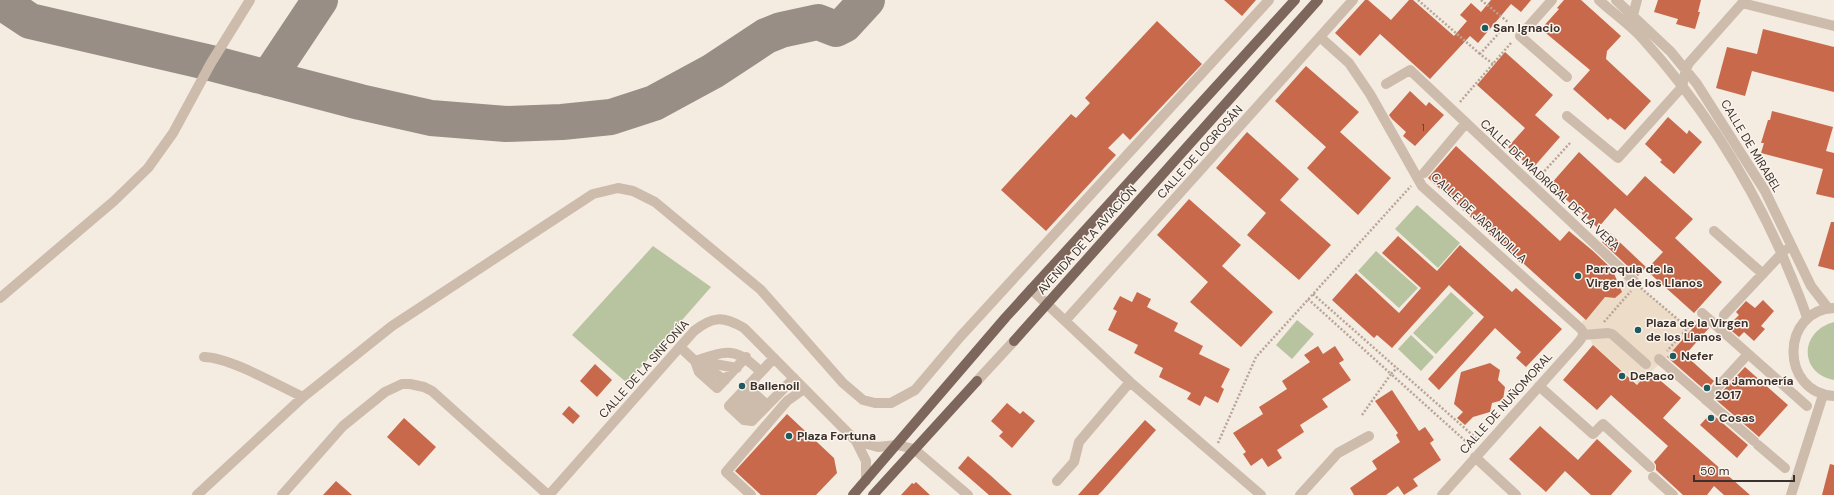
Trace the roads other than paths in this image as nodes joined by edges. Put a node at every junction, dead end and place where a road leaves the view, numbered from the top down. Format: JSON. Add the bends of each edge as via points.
{"nodes":[{"id":1,"x":250,"y":0,"type":"edge"},
{"id":2,"x":1269,"y":0,"type":"edge"},
{"id":3,"x":1295,"y":0,"type":"edge"},
{"id":4,"x":1318,"y":0,"type":"edge"},
{"id":5,"x":1353,"y":0,"type":"edge"},
{"id":6,"x":1552,"y":0,"type":"edge"},
{"id":7,"x":1599,"y":0,"type":"edge"},
{"id":8,"x":1616,"y":0,"type":"edge"},
{"id":9,"x":1637,"y":0,"type":"edge"},
{"id":10,"x":1743,"y":2,"type":"edge"},
{"id":11,"x":1632,"y":15,"type":"junction"},
{"id":12,"x":1834,"y":26,"type":"edge"},
{"id":13,"x":1320,"y":37,"type":"junction"},
{"id":14,"x":1686,"y":68,"type":"junction"},
{"id":15,"x":1566,"y":76,"type":"dead end"},
{"id":16,"x":1386,"y":84,"type":"dead end"},
{"id":17,"x":1682,"y":87,"type":"junction"},
{"id":18,"x":1567,"y":116,"type":"dead end"},
{"id":19,"x":1466,"y":123,"type":"junction"},
{"id":20,"x":1424,"y":173,"type":"dead end"},
{"id":21,"x":1714,"y":232,"type":"dead end"},
{"id":22,"x":1788,"y":240,"type":"junction"},
{"id":23,"x":1782,"y":255,"type":"junction"},
{"id":24,"x":1763,"y":274,"type":"junction"},
{"id":25,"x":1635,"y":285,"type":"road end"},
{"id":26,"x":1031,"y":289,"type":"junction"},
{"id":27,"x":0,"y":298,"type":"edge"},
{"id":28,"x":1047,"y":304,"type":"junction"},
{"id":29,"x":1831,"y":308,"type":"edge"},
{"id":30,"x":1702,"y":314,"type":"dead end"},
{"id":31,"x":1724,"y":315,"type":"dead end"},
{"id":32,"x":1807,"y":318,"type":"junction"},
{"id":33,"x":1065,"y":321,"type":"junction"},
{"id":34,"x":1582,"y":331,"type":"junction"},
{"id":35,"x":1014,"y":341,"type":"joint"},
{"id":36,"x":680,"y":347,"type":"junction"},
{"id":37,"x":1748,"y":354,"type":"junction"},
{"id":38,"x":204,"y":357,"type":"dead end"},
{"id":39,"x":746,"y":357,"type":"junction"},
{"id":40,"x":774,"y":358,"type":"junction"},
{"id":41,"x":1660,"y":359,"type":"road end"},
{"id":42,"x":695,"y":361,"type":"junction"},
{"id":43,"x":1646,"y":364,"type":"dead end"},
{"id":44,"x":737,"y":368,"type":"junction"},
{"id":45,"x":761,"y":372,"type":"junction"},
{"id":46,"x":794,"y":378,"type":"junction"},
{"id":47,"x":977,"y":381,"type":"joint"},
{"id":48,"x":1130,"y":382,"type":"junction"},
{"id":49,"x":1539,"y":386,"type":"junction"},
{"id":50,"x":804,"y":389,"type":"junction"},
{"id":51,"x":741,"y":394,"type":"junction"},
{"id":52,"x":1823,"y":395,"type":"junction"},
{"id":53,"x":1834,"y":396,"type":"edge"},
{"id":54,"x":303,"y":398,"type":"junction"},
{"id":55,"x":1705,"y":399,"type":"junction"},
{"id":56,"x":1807,"y":406,"type":"dead end"},
{"id":57,"x":761,"y":412,"type":"junction"},
{"id":58,"x":1369,"y":436,"type":"dead end"},
{"id":59,"x":856,"y":441,"type":"junction"},
{"id":60,"x":898,"y":445,"type":"junction"},
{"id":61,"x":914,"y":449,"type":"junction"},
{"id":62,"x":1474,"y":452,"type":"junction"},
{"id":63,"x":1785,"y":468,"type":"dead end"},
{"id":64,"x":866,"y":481,"type":"junction"},
{"id":65,"x":1057,"y":481,"type":"dead end"},
{"id":66,"x":1258,"y":494,"type":"edge"},
{"id":67,"x":197,"y":495,"type":"edge"},
{"id":68,"x":282,"y":495,"type":"edge"},
{"id":69,"x":549,"y":495,"type":"edge"},
{"id":70,"x":751,"y":495,"type":"edge"},
{"id":71,"x":854,"y":495,"type":"edge"},
{"id":72,"x":873,"y":495,"type":"edge"},
{"id":73,"x":968,"y":495,"type":"edge"},
{"id":74,"x":1300,"y":495,"type":"edge"},
{"id":75,"x":1442,"y":495,"type":"edge"},
{"id":76,"x":1516,"y":495,"type":"edge"},
{"id":77,"x":1673,"y":495,"type":"edge"},
{"id":78,"x":1791,"y":495,"type":"edge"}],
"edges":[{"from":1,"to":27,"type":"street","via":[[211,63],[173,133],[148,168],[114,201]]},
{"from":2,"to":54,"type":"street","via":[[964,333],[915,390],[891,403],[863,400],[843,383],[761,290],[655,202],[633,191],[618,188],[593,194],[392,326]]},
{"from":3,"to":26,"type":"main road","name":"AVENIDA DE LA AVIACIÓN"},
{"from":4,"to":28,"type":"main road","name":"AVENIDA DE LA AVIACIÓN"},
{"from":5,"to":13,"type":"street","name":"CALLE DE LOGROSÁN"},
{"from":6,"to":15,"type":"street","via":[[1520,36]]},
{"from":7,"to":17,"type":"street","name":"CALLE DE MIRABEL","via":[[1641,37]]},
{"from":8,"to":11,"type":"street","name":"CALLE DE MIRABEL"},
{"from":9,"to":11,"type":"street"},
{"from":10,"to":12,"type":"street"},
{"from":10,"to":14,"type":"street"},
{"from":11,"to":14,"type":"street","name":"CALLE DE MIRABEL"},
{"from":13,"to":33,"type":"street","name":"CALLE DE LOGROSÁN"},
{"from":13,"to":34,"type":"street","name":"CALLE DE JARANDILLA","via":[[1349,63],[1422,186]]},
{"from":14,"to":17,"type":"street"},
{"from":14,"to":22,"type":"street","name":"CALLE DE MIRABEL","via":[[1746,159]]},
{"from":16,"to":19,"type":"street","name":"CALLE DE MADRIGAL DE LA VERA","via":[[1410,70]]},
{"from":17,"to":18,"type":"street","via":[[1618,158]]},
{"from":17,"to":23,"type":"street","name":"CALLE DE MIRABEL","via":[[1720,139],[1756,199]]},
{"from":19,"to":20,"type":"street","name":"CALLE DE MADRIGAL DE LA VERA"},
{"from":19,"to":25,"type":"street","name":"CALLE DE MADRIGAL DE LA VERA"},
{"from":21,"to":24,"type":"street"},
{"from":22,"to":23,"type":"street"},
{"from":22,"to":29,"type":"street","name":"CALLE DE MIRABEL","via":[[1811,286]]},
{"from":23,"to":24,"type":"street"},
{"from":23,"to":32,"type":"street","name":"CALLE DE MIRABEL"},
{"from":24,"to":31,"type":"street"},
{"from":26,"to":28,"type":"street"},
{"from":26,"to":60,"type":"main road","name":"AVENIDA DE LA AVIACIÓN"},
{"from":28,"to":33,"type":"street"},
{"from":28,"to":35,"type":"main road","name":"AVENIDA DE LA AVIACIÓN"},
{"from":29,"to":32,"type":"street"},
{"from":30,"to":37,"type":"street"},
{"from":32,"to":52,"type":"street","via":[[1794,341],[1793,361],[1800,378]]},
{"from":33,"to":48,"type":"street"},
{"from":34,"to":43,"type":"street","via":[[1612,334]]},
{"from":34,"to":49,"type":"street","name":"CALLE DE NUÑOMORAL"},
{"from":35,"to":47,"type":"street","name":"AVENIDA DE LA AVIACIÓN"},
{"from":36,"to":40,"type":"street","name":"CALLE DE LA SINFONÍA","via":[[694,330],[705,322],[717,318],[732,321],[744,328]]},
{"from":36,"to":42,"type":"street"},
{"from":36,"to":69,"type":"street","name":"CALLE DE LA SINFONÍA"},
{"from":37,"to":55,"type":"street"},
{"from":37,"to":56,"type":"street"},
{"from":38,"to":54,"type":"street","via":[[229,362]]},
{"from":39,"to":42,"type":"street","via":[[735,353],[717,354]]},
{"from":39,"to":44,"type":"street"},
{"from":39,"to":45,"type":"street"},
{"from":40,"to":45,"type":"street"},
{"from":40,"to":46,"type":"street","name":"CALLE DE LA SINFONÍA"},
{"from":41,"to":55,"type":"street"},
{"from":42,"to":44,"type":"street"},
{"from":42,"to":44,"type":"street","via":[[699,372],[717,388]]},
{"from":45,"to":51,"type":"street"},
{"from":46,"to":50,"type":"street","name":"CALLE DE LA SINFONÍA"},
{"from":46,"to":57,"type":"street"},
{"from":47,"to":61,"type":"main road","name":"AVENIDA DE LA AVIACIÓN"},
{"from":48,"to":65,"type":"street","via":[[1079,442],[1074,462]]},
{"from":48,"to":66,"type":"street"},
{"from":49,"to":62,"type":"street","name":"CALLE DE NUÑOMORAL"},
{"from":49,"to":77,"type":"street","via":[[1593,434],[1603,424]]},
{"from":50,"to":59,"type":"street","name":"CALLE DE LA SINFONÍA"},
{"from":50,"to":70,"type":"street","via":[[787,401],[726,472]]},
{"from":51,"to":57,"type":"street"},
{"from":51,"to":57,"type":"street","via":[[729,406],[744,420],[752,421]]},
{"from":52,"to":53,"type":"street"},
{"from":52,"to":78,"type":"street"},
{"from":54,"to":67,"type":"street"},
{"from":55,"to":63,"type":"street"},
{"from":58,"to":74,"type":"street","via":[[1338,453]]},
{"from":59,"to":60,"type":"street","name":"CALLE DE LA SINFONÍA","via":[[878,448]]},
{"from":59,"to":64,"type":"street","name":"CALLE DE LA SINFONÍA","via":[[866,461]]},
{"from":60,"to":61,"type":"street"},
{"from":60,"to":64,"type":"main road","name":"AVENIDA DE LA AVIACIÓN"},
{"from":61,"to":72,"type":"main road","name":"AVENIDA DE LA AVIACIÓN"},
{"from":61,"to":73,"type":"street"},
{"from":62,"to":75,"type":"street","name":"CALLE DE NUÑOMORAL"},
{"from":62,"to":76,"type":"street"},
{"from":64,"to":71,"type":"main road","name":"AVENIDA DE LA AVIACIÓN"},
{"from":68,"to":69,"type":"street","via":[[343,426],[391,388],[402,384],[424,387],[432,391]]}]}
